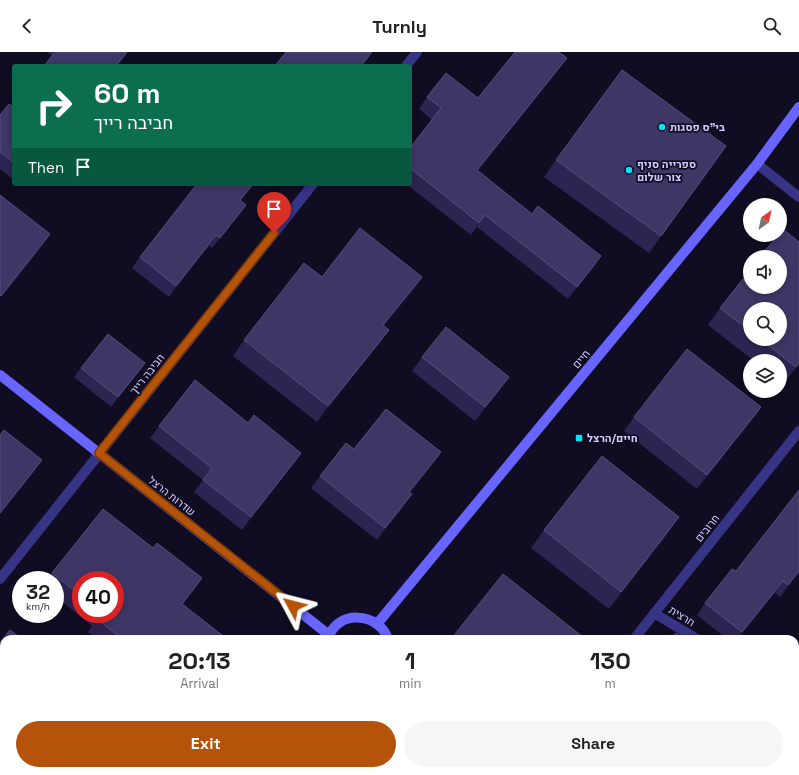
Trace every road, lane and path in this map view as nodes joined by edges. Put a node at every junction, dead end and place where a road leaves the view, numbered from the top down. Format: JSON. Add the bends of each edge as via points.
{"nodes":[{"id":1,"x":417,"y":52,"type":"edge"},
{"id":2,"x":408,"y":64,"type":"edge"},
{"id":3,"x":799,"y":107,"type":"edge"},
{"id":4,"x":757,"y":164,"type":"junction"},
{"id":5,"x":311,"y":186,"type":"edge"},
{"id":6,"x":799,"y":197,"type":"edge"},
{"id":7,"x":0,"y":375,"type":"edge"},
{"id":8,"x":799,"y":432,"type":"edge"},
{"id":9,"x":99,"y":453,"type":"junction"},
{"id":10,"x":0,"y":579,"type":"edge"},
{"id":11,"x":654,"y":613,"type":"junction"},
{"id":12,"x":378,"y":624,"type":"junction"},
{"id":13,"x":326,"y":635,"type":"edge"},
{"id":14,"x":330,"y":635,"type":"edge"},
{"id":15,"x":387,"y":635,"type":"edge"},
{"id":16,"x":637,"y":635,"type":"edge"},
{"id":17,"x":690,"y":635,"type":"edge"}],
"edges":[{"from":1,"to":2,"type":"street"},
{"from":3,"to":4,"type":"street","name":"חיים"},
{"from":4,"to":6,"type":"street"},
{"from":4,"to":12,"type":"street","name":"חיים"},
{"from":5,"to":9,"type":"street","name":"חביבה רייך"},
{"from":7,"to":9,"type":"street","name":"שדרות הרצל"},
{"from":8,"to":11,"type":"street","name":"חרובים"},
{"from":9,"to":10,"type":"street","name":"חביבה רייך"},
{"from":9,"to":13,"type":"street","name":"שדרות הרצל"},
{"from":11,"to":16,"type":"street","name":"חרובים"},
{"from":11,"to":17,"type":"street","name":"חרצית"},
{"from":12,"to":14,"type":"street","via":[[368,618],[346,619],[337,625]]},
{"from":12,"to":15,"type":"street"}]}
